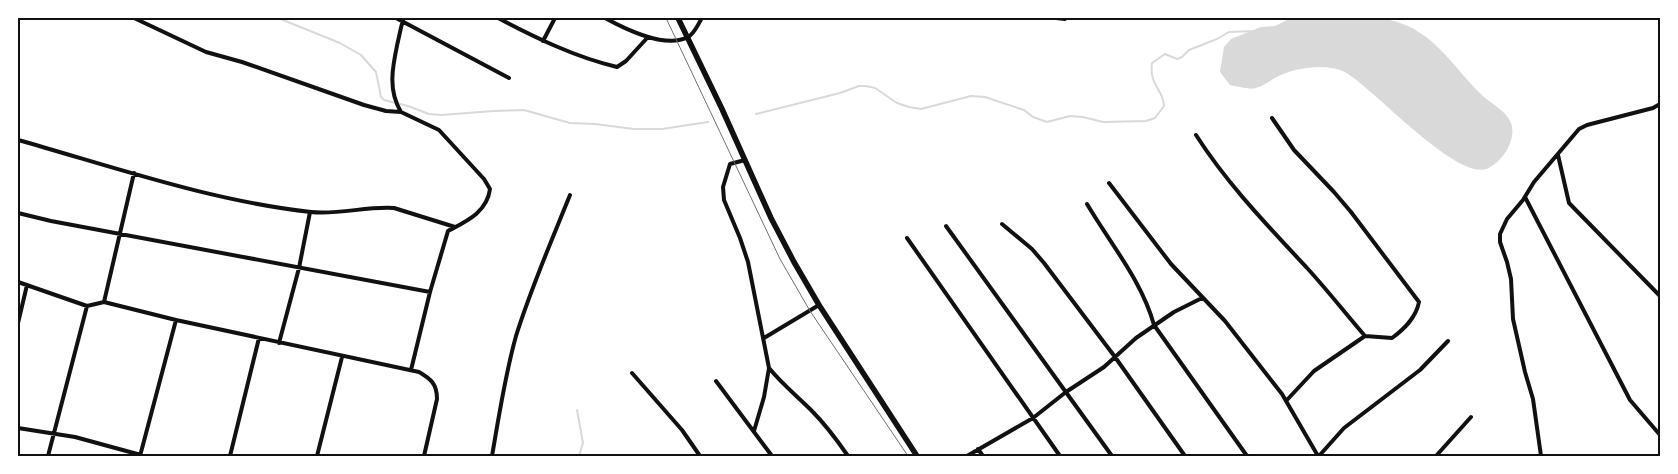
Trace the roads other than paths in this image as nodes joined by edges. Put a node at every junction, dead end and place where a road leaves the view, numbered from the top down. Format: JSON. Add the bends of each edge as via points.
{"nodes":[{"id":1,"x":134,"y":18,"type":"edge"},
{"id":2,"x":396,"y":18,"type":"edge"},
{"id":3,"x":498,"y":18,"type":"edge"},
{"id":4,"x":555,"y":18,"type":"edge"},
{"id":5,"x":605,"y":18,"type":"edge"},
{"id":6,"x":678,"y":18,"type":"edge"},
{"id":7,"x":702,"y":18,"type":"edge"},
{"id":8,"x":1056,"y":18,"type":"edge"},
{"id":9,"x":404,"y":19,"type":"edge"},
{"id":10,"x":1065,"y":19,"type":"dead end"},
{"id":11,"x":648,"y":37,"type":"junction"},
{"id":12,"x":688,"y":37,"type":"junction"},
{"id":13,"x":543,"y":40,"type":"junction"},
{"id":14,"x":509,"y":78,"type":"dead end"},
{"id":15,"x":1660,"y":104,"type":"edge"},
{"id":16,"x":400,"y":110,"type":"junction"},
{"id":17,"x":1272,"y":118,"type":"dead end"},
{"id":18,"x":1196,"y":135,"type":"dead end"},
{"id":19,"x":18,"y":140,"type":"edge"},
{"id":20,"x":1558,"y":155,"type":"junction"},
{"id":21,"x":745,"y":160,"type":"junction"},
{"id":22,"x":134,"y":173,"type":"junction"},
{"id":23,"x":1109,"y":183,"type":"dead end"},
{"id":24,"x":570,"y":195,"type":"dead end"},
{"id":25,"x":1525,"y":197,"type":"junction"},
{"id":26,"x":1087,"y":204,"type":"dead end"},
{"id":27,"x":310,"y":212,"type":"junction"},
{"id":28,"x":18,"y":213,"type":"edge"},
{"id":29,"x":1002,"y":224,"type":"dead end"},
{"id":30,"x":946,"y":226,"type":"dead end"},
{"id":31,"x":455,"y":227,"type":"junction"},
{"id":32,"x":119,"y":233,"type":"junction"},
{"id":33,"x":907,"y":238,"type":"dead end"},
{"id":34,"x":298,"y":268,"type":"junction"},
{"id":35,"x":18,"y":282,"type":"edge"},
{"id":36,"x":27,"y":285,"type":"junction"},
{"id":37,"x":430,"y":292,"type":"junction"},
{"id":38,"x":1660,"y":296,"type":"edge"},
{"id":39,"x":1202,"y":298,"type":"junction"},
{"id":40,"x":104,"y":302,"type":"junction"},
{"id":41,"x":819,"y":305,"type":"junction"},
{"id":42,"x":87,"y":306,"type":"junction"},
{"id":43,"x":176,"y":320,"type":"junction"},
{"id":44,"x":18,"y":323,"type":"edge"},
{"id":45,"x":1154,"y":325,"type":"junction"},
{"id":46,"x":1366,"y":336,"type":"junction"},
{"id":47,"x":259,"y":338,"type":"junction"},
{"id":48,"x":764,"y":338,"type":"junction"},
{"id":49,"x":1448,"y":341,"type":"dead end"},
{"id":50,"x":279,"y":343,"type":"junction"},
{"id":51,"x":1115,"y":356,"type":"junction"},
{"id":52,"x":342,"y":357,"type":"junction"},
{"id":53,"x":769,"y":368,"type":"junction"},
{"id":54,"x":411,"y":370,"type":"junction"},
{"id":55,"x":632,"y":373,"type":"dead end"},
{"id":56,"x":716,"y":382,"type":"dead end"},
{"id":57,"x":1066,"y":392,"type":"junction"},
{"id":58,"x":1286,"y":401,"type":"junction"},
{"id":59,"x":1471,"y":417,"type":"dead end"},
{"id":60,"x":1033,"y":418,"type":"junction"},
{"id":61,"x":18,"y":428,"type":"edge"},
{"id":62,"x":754,"y":431,"type":"junction"},
{"id":63,"x":54,"y":434,"type":"junction"},
{"id":64,"x":1660,"y":435,"type":"edge"},
{"id":65,"x":978,"y":449,"type":"junction"},
{"id":66,"x":48,"y":456,"type":"edge"},
{"id":67,"x":141,"y":456,"type":"edge"},
{"id":68,"x":230,"y":456,"type":"edge"},
{"id":69,"x":317,"y":456,"type":"edge"},
{"id":70,"x":424,"y":456,"type":"edge"},
{"id":71,"x":492,"y":456,"type":"edge"},
{"id":72,"x":700,"y":456,"type":"edge"},
{"id":73,"x":772,"y":456,"type":"edge"},
{"id":74,"x":848,"y":456,"type":"edge"},
{"id":75,"x":917,"y":456,"type":"edge"},
{"id":76,"x":967,"y":456,"type":"edge"},
{"id":77,"x":983,"y":456,"type":"edge"},
{"id":78,"x":1060,"y":456,"type":"edge"},
{"id":79,"x":1112,"y":456,"type":"edge"},
{"id":80,"x":1185,"y":456,"type":"edge"},
{"id":81,"x":1247,"y":456,"type":"edge"},
{"id":82,"x":1319,"y":456,"type":"edge"},
{"id":83,"x":1436,"y":456,"type":"edge"},
{"id":84,"x":1541,"y":456,"type":"edge"}],
"edges":[{"from":1,"to":16,"type":"street","via":[[206,52],[386,112]]},
{"from":2,"to":9,"type":"street"},
{"from":3,"to":13,"type":"street"},
{"from":4,"to":13,"type":"street"},
{"from":5,"to":11,"type":"street"},
{"from":6,"to":12,"type":"main road"},
{"from":7,"to":12,"type":"street"},
{"from":8,"to":10,"type":"street"},
{"from":9,"to":14,"type":"street"},
{"from":9,"to":16,"type":"street","via":[[392,71]]},
{"from":11,"to":12,"type":"street","via":[[669,40]]},
{"from":11,"to":13,"type":"street","via":[[617,68]]},
{"from":12,"to":21,"type":"main road"},
{"from":15,"to":20,"type":"street","via":[[1587,124]]},
{"from":16,"to":31,"type":"street","via":[[439,130],[490,189],[489,198],[481,210]]},
{"from":17,"to":46,"type":"street","via":[[1294,150],[1351,212],[1419,302],[1418,310],[1406,328],[1392,338]]},
{"from":18,"to":46,"type":"street","via":[[1235,188]]},
{"from":19,"to":22,"type":"street"},
{"from":20,"to":25,"type":"street"},
{"from":20,"to":38,"type":"street","via":[[1569,203]]},
{"from":21,"to":41,"type":"main road","via":[[775,225]]},
{"from":21,"to":48,"type":"street","via":[[730,164],[727,169],[724,200],[748,262]]},
{"from":22,"to":27,"type":"street","via":[[238,202]]},
{"from":22,"to":32,"type":"street"},
{"from":23,"to":39,"type":"street","via":[[1171,264]]},
{"from":24,"to":71,"type":"street","via":[[516,336]]},
{"from":25,"to":64,"type":"street","via":[[1630,400]]},
{"from":25,"to":84,"type":"street","via":[[1502,227],[1500,242],[1511,279],[1514,319],[1533,399]]},
{"from":26,"to":45,"type":"street","via":[[1128,269]]},
{"from":27,"to":31,"type":"street","via":[[394,208]]},
{"from":27,"to":34,"type":"street"},
{"from":28,"to":32,"type":"street"},
{"from":29,"to":51,"type":"street","via":[[1044,263]]},
{"from":30,"to":57,"type":"street"},
{"from":31,"to":37,"type":"street","via":[[448,231]]},
{"from":32,"to":34,"type":"street"},
{"from":32,"to":40,"type":"street"},
{"from":33,"to":60,"type":"street"},
{"from":34,"to":37,"type":"street"},
{"from":34,"to":50,"type":"street"},
{"from":35,"to":36,"type":"street"},
{"from":36,"to":42,"type":"street"},
{"from":36,"to":44,"type":"street"},
{"from":37,"to":54,"type":"street"},
{"from":39,"to":45,"type":"street"},
{"from":39,"to":58,"type":"street","via":[[1225,321]]},
{"from":40,"to":42,"type":"street"},
{"from":40,"to":43,"type":"street"},
{"from":41,"to":48,"type":"street"},
{"from":41,"to":75,"type":"main road"},
{"from":42,"to":63,"type":"street"},
{"from":43,"to":47,"type":"street"},
{"from":43,"to":67,"type":"street"},
{"from":45,"to":51,"type":"street"},
{"from":45,"to":81,"type":"street"},
{"from":46,"to":58,"type":"street","via":[[1314,371]]},
{"from":47,"to":50,"type":"street"},
{"from":47,"to":68,"type":"street"},
{"from":48,"to":53,"type":"street"},
{"from":49,"to":82,"type":"street","via":[[1420,370],[1344,428]]},
{"from":50,"to":52,"type":"street"},
{"from":51,"to":57,"type":"street"},
{"from":51,"to":80,"type":"street"},
{"from":52,"to":54,"type":"street"},
{"from":52,"to":69,"type":"street"},
{"from":53,"to":62,"type":"street"},
{"from":53,"to":74,"type":"street","via":[[812,411]]},
{"from":54,"to":70,"type":"street","via":[[431,380],[437,391]]},
{"from":55,"to":72,"type":"street","via":[[682,430]]},
{"from":56,"to":62,"type":"street"},
{"from":57,"to":60,"type":"street"},
{"from":57,"to":79,"type":"street"},
{"from":58,"to":82,"type":"street"},
{"from":59,"to":83,"type":"street"},
{"from":60,"to":65,"type":"street"},
{"from":60,"to":78,"type":"street"},
{"from":61,"to":63,"type":"street"},
{"from":62,"to":73,"type":"street"},
{"from":63,"to":66,"type":"street"},
{"from":63,"to":67,"type":"street"},
{"from":65,"to":76,"type":"street"},
{"from":65,"to":77,"type":"street"}]}
